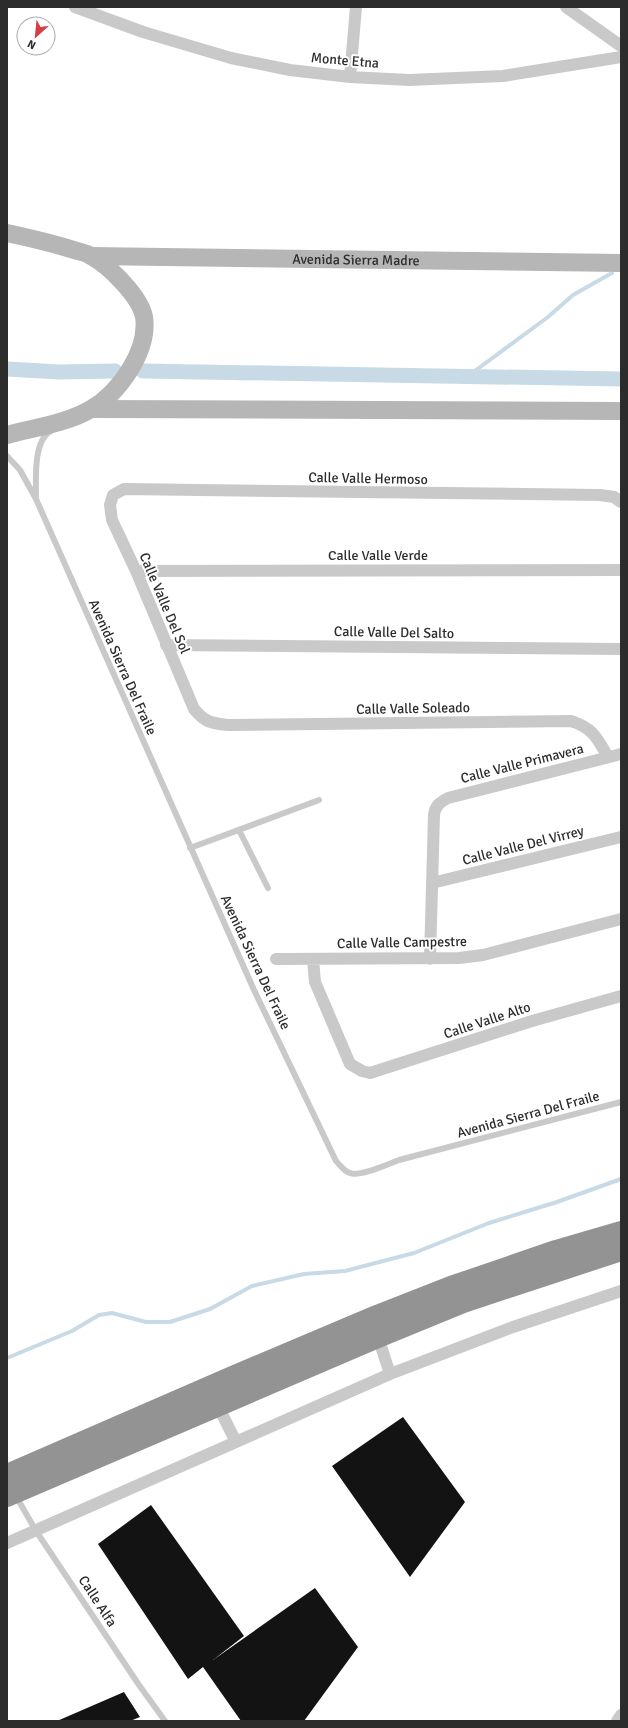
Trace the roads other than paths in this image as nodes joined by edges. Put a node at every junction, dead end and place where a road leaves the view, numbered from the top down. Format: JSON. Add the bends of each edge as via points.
{"nodes":[{"id":1,"x":75,"y":7,"type":"edge"},
{"id":2,"x":356,"y":7,"type":"edge"},
{"id":3,"x":566,"y":7,"type":"edge"},
{"id":4,"x":621,"y":46,"type":"edge"},
{"id":5,"x":621,"y":57,"type":"edge"},
{"id":6,"x":350,"y":77,"type":"junction"},
{"id":7,"x":7,"y":233,"type":"edge"},
{"id":8,"x":91,"y":256,"type":"junction"},
{"id":9,"x":621,"y":263,"type":"edge"},
{"id":10,"x":86,"y":412,"type":"junction"},
{"id":11,"x":621,"y":412,"type":"edge"},
{"id":12,"x":7,"y":435,"type":"edge"},
{"id":13,"x":7,"y":456,"type":"edge"},
{"id":14,"x":113,"y":495,"type":"joint"},
{"id":15,"x":36,"y":499,"type":"junction"},
{"id":16,"x":621,"y":502,"type":"edge"},
{"id":17,"x":621,"y":570,"type":"edge"},
{"id":18,"x":136,"y":571,"type":"junction"},
{"id":19,"x":166,"y":645,"type":"junction"},
{"id":20,"x":621,"y":649,"type":"edge"},
{"id":21,"x":203,"y":719,"type":"joint"},
{"id":22,"x":621,"y":754,"type":"edge"},
{"id":23,"x":608,"y":757,"type":"junction"},
{"id":24,"x":319,"y":800,"type":"dead end"},
{"id":25,"x":239,"y":830,"type":"junction"},
{"id":26,"x":621,"y":837,"type":"edge"},
{"id":27,"x":190,"y":848,"type":"junction"},
{"id":28,"x":432,"y":883,"type":"junction"},
{"id":29,"x":268,"y":888,"type":"dead end"},
{"id":30,"x":621,"y":919,"type":"edge"},
{"id":31,"x":276,"y":959,"type":"dead end"},
{"id":32,"x":313,"y":959,"type":"junction"},
{"id":33,"x":430,"y":959,"type":"junction"},
{"id":34,"x":621,"y":996,"type":"edge"},
{"id":35,"x":621,"y":1102,"type":"edge"},
{"id":36,"x":621,"y":1232,"type":"edge"},
{"id":37,"x":621,"y":1250,"type":"edge"},
{"id":38,"x":621,"y":1291,"type":"edge"},
{"id":39,"x":378,"y":1337,"type":"junction"},
{"id":40,"x":390,"y":1374,"type":"junction"},
{"id":41,"x":218,"y":1406,"type":"junction"},
{"id":42,"x":236,"y":1442,"type":"junction"},
{"id":43,"x":9,"y":1488,"type":"edge"},
{"id":44,"x":36,"y":1530,"type":"junction"},
{"id":45,"x":7,"y":1543,"type":"edge"},
{"id":46,"x":621,"y":1715,"type":"edge"},
{"id":47,"x":165,"y":1721,"type":"edge"},
{"id":48,"x":616,"y":1721,"type":"edge"}],
"edges":[{"from":1,"to":6,"type":"street","name":"Monte Etna","via":[[143,32],[231,58],[290,70]]},
{"from":2,"to":6,"type":"street"},
{"from":3,"to":4,"type":"street"},
{"from":5,"to":6,"type":"street","name":"Monte Etna","via":[[503,76],[408,80]]},
{"from":7,"to":8,"type":"street"},
{"from":8,"to":9,"type":"street","name":"Avenida Sierra Madre"},
{"from":8,"to":10,"type":"street","via":[[123,282],[138,301],[144,317],[143,335],[136,359],[110,394]]},
{"from":10,"to":11,"type":"street"},
{"from":10,"to":12,"type":"street"},
{"from":10,"to":15,"type":"lane","name":"Avenida Sierra Del Fraile","via":[[46,433],[40,444],[36,468]]},
{"from":13,"to":15,"type":"lane","name":"Avenida Sierra Del Fraile","via":[[20,470]]},
{"from":14,"to":16,"type":"street","name":"Calle Valle Hermoso","via":[[124,489],[600,495],[614,497]]},
{"from":14,"to":18,"type":"street","name":"Calle Valle Del Sol","via":[[110,505],[112,520]]},
{"from":15,"to":27,"type":"lane","name":"Avenida Sierra Del Fraile"},
{"from":17,"to":18,"type":"street","name":"Calle Valle Verde"},
{"from":18,"to":19,"type":"street","name":"Calle Valle Del Sol"},
{"from":19,"to":20,"type":"street","name":"Calle Valle Del Salto"},
{"from":19,"to":21,"type":"street","name":"Calle Valle Del Sol","via":[[194,709]]},
{"from":21,"to":23,"type":"street","name":"Calle Valle Soleado","via":[[211,723],[228,725],[571,721],[584,725],[595,734]]},
{"from":22,"to":23,"type":"street","name":"Calle Valle Primavera"},
{"from":23,"to":28,"type":"street","name":"Calle Valle Primavera","via":[[448,798],[440,803],[435,809]]},
{"from":24,"to":25,"type":"lane"},
{"from":25,"to":27,"type":"lane"},
{"from":25,"to":29,"type":"lane"},
{"from":26,"to":28,"type":"street","name":"Calle Valle Del Virrey"},
{"from":27,"to":35,"type":"lane","name":"Avenida Sierra Del Fraile","via":[[254,990],[336,1160],[349,1173],[365,1172],[399,1160]]},
{"from":28,"to":33,"type":"street"},
{"from":30,"to":33,"type":"street","name":"Calle Valle Campestre","via":[[483,955]]},
{"from":31,"to":32,"type":"street","name":"Calle Valle Campestre"},
{"from":32,"to":33,"type":"street","name":"Calle Valle Campestre"},
{"from":32,"to":34,"type":"street","name":"Calle Valle Alto","via":[[315,982],[350,1064],[370,1073],[532,1021]]},
{"from":36,"to":43,"type":"highway","via":[[451,1287],[377,1316],[230,1378]]},
{"from":37,"to":39,"type":"highway","via":[[463,1302]]},
{"from":38,"to":40,"type":"street","via":[[513,1327]]},
{"from":39,"to":40,"type":"street"},
{"from":39,"to":41,"type":"highway"},
{"from":40,"to":42,"type":"street"},
{"from":41,"to":42,"type":"street"},
{"from":41,"to":43,"type":"highway"},
{"from":42,"to":44,"type":"street"},
{"from":43,"to":44,"type":"lane","name":"Calle Alfa"},
{"from":44,"to":45,"type":"street"},
{"from":44,"to":47,"type":"lane","name":"Calle Alfa"},
{"from":46,"to":48,"type":"street"}]}
